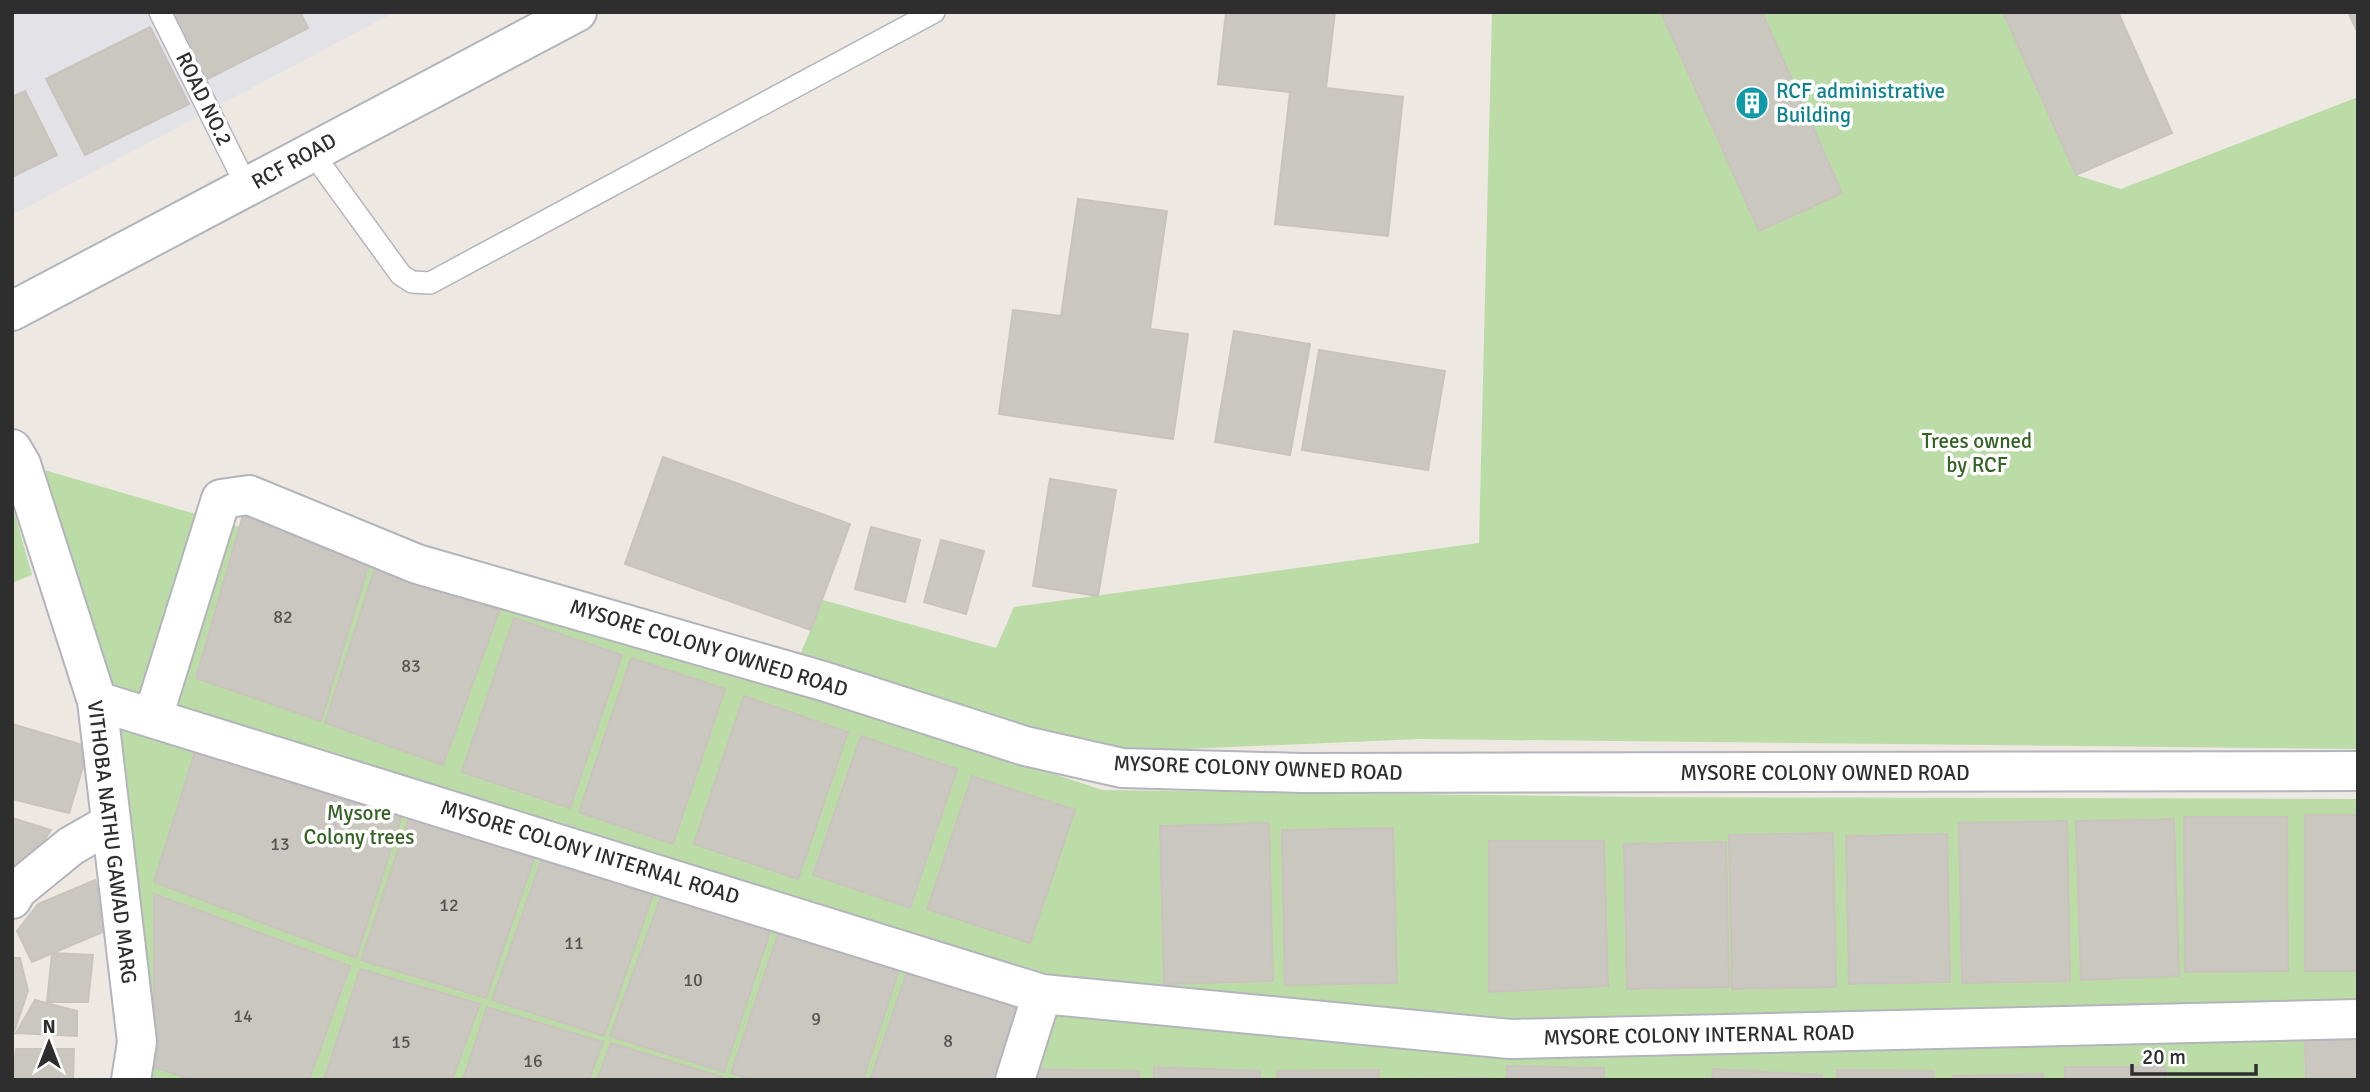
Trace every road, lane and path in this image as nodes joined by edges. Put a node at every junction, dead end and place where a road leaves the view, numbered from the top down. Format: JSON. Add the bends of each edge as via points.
{"nodes":[{"id":1,"x":160,"y":12,"type":"edge"},
{"id":2,"x":577,"y":12,"type":"edge"},
{"id":3,"x":934,"y":12,"type":"edge"},
{"id":4,"x":312,"y":151,"type":"junction"},
{"id":5,"x":247,"y":187,"type":"junction"},
{"id":6,"x":12,"y":311,"type":"edge"},
{"id":7,"x":12,"y":449,"type":"edge"},
{"id":8,"x":97,"y":701,"type":"junction"},
{"id":9,"x":153,"y":717,"type":"junction"},
{"id":10,"x":2358,"y":771,"type":"edge"},
{"id":11,"x":111,"y":824,"type":"junction"},
{"id":12,"x":12,"y":899,"type":"edge"},
{"id":13,"x":1042,"y":994,"type":"junction"},
{"id":14,"x":2358,"y":1019,"type":"edge"},
{"id":15,"x":131,"y":1080,"type":"edge"},
{"id":16,"x":1015,"y":1080,"type":"edge"}],
"edges":[{"from":1,"to":5,"type":"lane","name":"ROAD NO.2"},
{"from":2,"to":4,"type":"street","name":"RCF ROAD"},
{"from":3,"to":4,"type":"lane","via":[[430,283],[412,282],[401,275]]},
{"from":4,"to":5,"type":"street","name":"RCF ROAD"},
{"from":5,"to":6,"type":"street","name":"RCF ROAD"},
{"from":7,"to":8,"type":"street","name":"VITHOBA NATHU GAWAD MARG","via":[[21,464]]},
{"from":8,"to":9,"type":"street","name":"MYSORE COLONY INTERNAL ROAD"},
{"from":8,"to":11,"type":"street","name":"VITHOBA NATHU GAWAD MARG"},
{"from":9,"to":10,"type":"street","name":"MYSORE COLONY OWNED ROAD","via":[[221,499],[249,495],[417,564],[809,677],[1025,746],[1122,768],[1301,773]]},
{"from":9,"to":13,"type":"street","name":"MYSORE COLONY INTERNAL ROAD"},
{"from":11,"to":12,"type":"street","via":[[71,846]]},
{"from":11,"to":15,"type":"street","name":"VITHOBA NATHU GAWAD MARG","via":[[137,1042]]},
{"from":13,"to":14,"type":"street","name":"MYSORE COLONY INTERNAL ROAD","via":[[1510,1039]]},
{"from":13,"to":16,"type":"street"}]}
